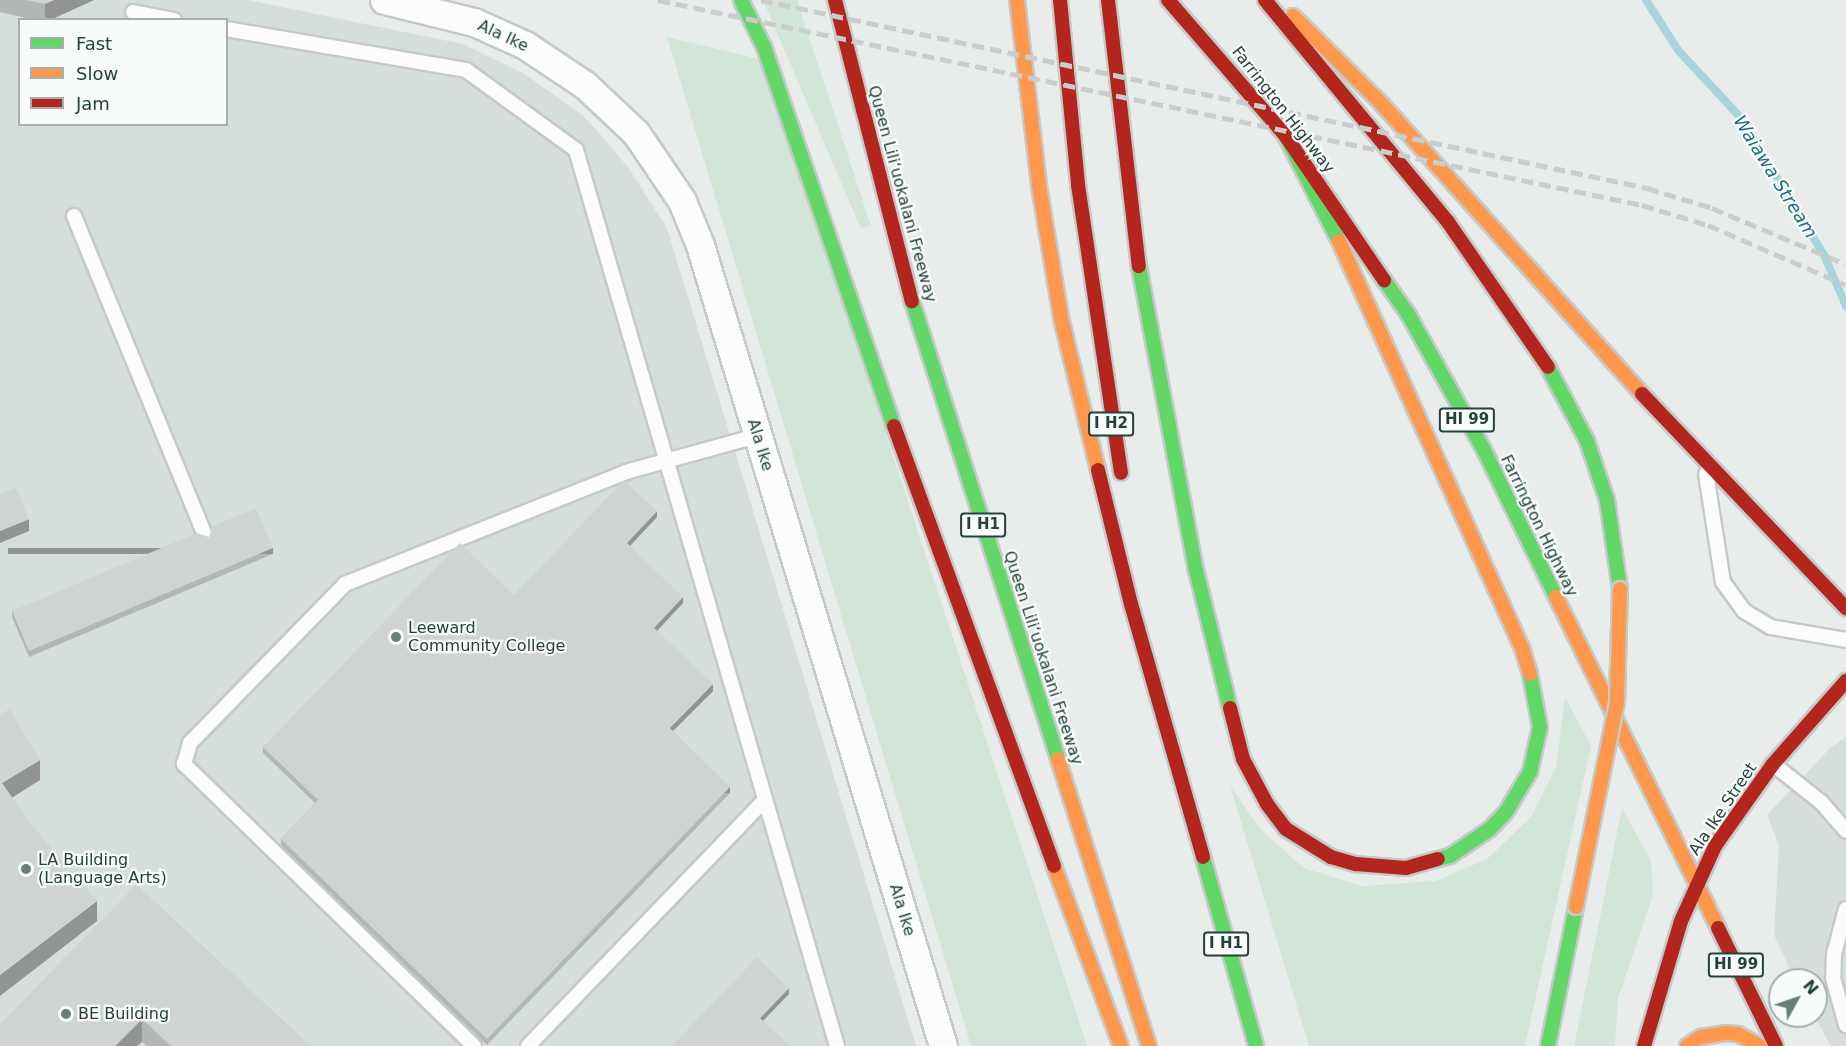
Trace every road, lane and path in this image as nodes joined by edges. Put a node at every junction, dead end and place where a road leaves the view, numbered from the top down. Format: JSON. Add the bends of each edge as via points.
{"nodes":[{"id":1,"x":384,"y":0,"type":"edge"},
{"id":2,"x":741,"y":0,"type":"edge"},
{"id":3,"x":835,"y":0,"type":"edge"},
{"id":4,"x":1017,"y":0,"type":"edge"},
{"id":5,"x":1060,"y":0,"type":"edge"},
{"id":6,"x":1108,"y":0,"type":"edge"},
{"id":7,"x":1168,"y":0,"type":"edge"},
{"id":8,"x":1265,"y":0,"type":"edge"},
{"id":9,"x":1277,"y":0,"type":"edge"},
{"id":10,"x":133,"y":12,"type":"dead end"},
{"id":11,"x":164,"y":18,"type":"edge"},
{"id":12,"x":228,"y":29,"type":"edge"},
{"id":13,"x":1285,"y":135,"type":"junction"},
{"id":14,"x":74,"y":216,"type":"dead end"},
{"id":15,"x":757,"y":436,"type":"junction"},
{"id":16,"x":669,"y":459,"type":"junction"},
{"id":17,"x":1704,"y":463,"type":"junction"},
{"id":18,"x":1123,"y":483,"type":"dead end"},
{"id":19,"x":205,"y":535,"type":"edge"},
{"id":20,"x":1846,"y":608,"type":"edge"},
{"id":21,"x":1149,"y":610,"type":"dead end"},
{"id":22,"x":1846,"y":640,"type":"edge"},
{"id":23,"x":1846,"y":681,"type":"edge"},
{"id":24,"x":1773,"y":764,"type":"junction"},
{"id":25,"x":764,"y":801,"type":"junction"},
{"id":26,"x":1846,"y":831,"type":"edge"},
{"id":27,"x":1196,"y":843,"type":"junction"},
{"id":28,"x":1694,"y":884,"type":"junction"},
{"id":29,"x":1846,"y":909,"type":"edge"},
{"id":30,"x":1846,"y":1025,"type":"edge"},
{"id":31,"x":474,"y":1046,"type":"edge"},
{"id":32,"x":528,"y":1046,"type":"edge"},
{"id":33,"x":837,"y":1046,"type":"edge"},
{"id":34,"x":943,"y":1046,"type":"edge"},
{"id":35,"x":1121,"y":1046,"type":"edge"},
{"id":36,"x":1149,"y":1046,"type":"edge"},
{"id":37,"x":1256,"y":1046,"type":"edge"},
{"id":38,"x":1548,"y":1046,"type":"edge"},
{"id":39,"x":1644,"y":1046,"type":"edge"},
{"id":40,"x":1687,"y":1046,"type":"edge"},
{"id":41,"x":1760,"y":1046,"type":"edge"},
{"id":42,"x":1776,"y":1046,"type":"edge"}],
"edges":[{"from":1,"to":15,"type":"street","name":"Ala Ike","via":[[474,22],[525,45],[585,85],[636,133],[682,201],[700,245]]},
{"from":2,"to":35,"type":"main road","via":[[764,47],[926,520]]},
{"from":3,"to":36,"type":"main road","name":"Queen Liliʻuokalani Freeway","number":"I H1","via":[[911,297]]},
{"from":4,"to":27,"type":"main road","number":"I H1","via":[[1040,192],[1061,318],[1131,604]]},
{"from":5,"to":18,"type":"main road","number":"I H2","via":[[1078,185],[1111,425]]},
{"from":6,"to":13,"type":"main road","via":[[1131,228],[1196,570],[1243,759],[1286,829],[1308,844],[1331,857],[1356,864],[1406,868],[1450,856],[1490,829],[1506,812],[1530,772],[1540,727],[1538,702],[1523,651],[1367,297]]},
{"from":7,"to":13,"type":"main road","name":"Farrington Highway","number":"HI 99"},
{"from":8,"to":38,"type":"main road","bridge":true,"via":[[1448,222],[1562,388],[1587,441],[1607,500],[1620,590],[1617,702]]},
{"from":9,"to":17,"type":"main road","via":[[1389,110]]},
{"from":10,"to":11,"type":"lane"},
{"from":12,"to":16,"type":"lane","via":[[466,70],[576,150]]},
{"from":13,"to":28,"type":"main road","name":"Farrington Highway","number":"HI 99","via":[[1408,314],[1484,450]]},
{"from":14,"to":19,"type":"lane"},
{"from":15,"to":16,"type":"lane"},
{"from":15,"to":34,"type":"street","name":"Ala Ike"},
{"from":16,"to":25,"type":"lane"},
{"from":16,"to":31,"type":"lane","via":[[345,584],[190,742],[184,764]]},
{"from":17,"to":20,"type":"main road"},
{"from":17,"to":22,"type":"lane","via":[[1714,546],[1723,582],[1744,611],[1771,627]]},
{"from":21,"to":27,"type":"main road"},
{"from":23,"to":24,"type":"main road","name":"Ala Ike Street"},
{"from":24,"to":26,"type":"lane","via":[[1821,802]]},
{"from":24,"to":28,"type":"main road","name":"Ala Ike Street","via":[[1715,846]]},
{"from":25,"to":32,"type":"lane"},
{"from":25,"to":33,"type":"lane"},
{"from":27,"to":37,"type":"main road","number":"I H1"},
{"from":28,"to":39,"type":"main road","name":"Ala Ike Street"},
{"from":28,"to":42,"type":"main road","name":"Farrington Highway","number":"HI 99"},
{"from":29,"to":30,"type":"lane","via":[[1834,954],[1833,978]]},
{"from":40,"to":41,"type":"main road","via":[[1715,1033],[1738,1034]]}]}
